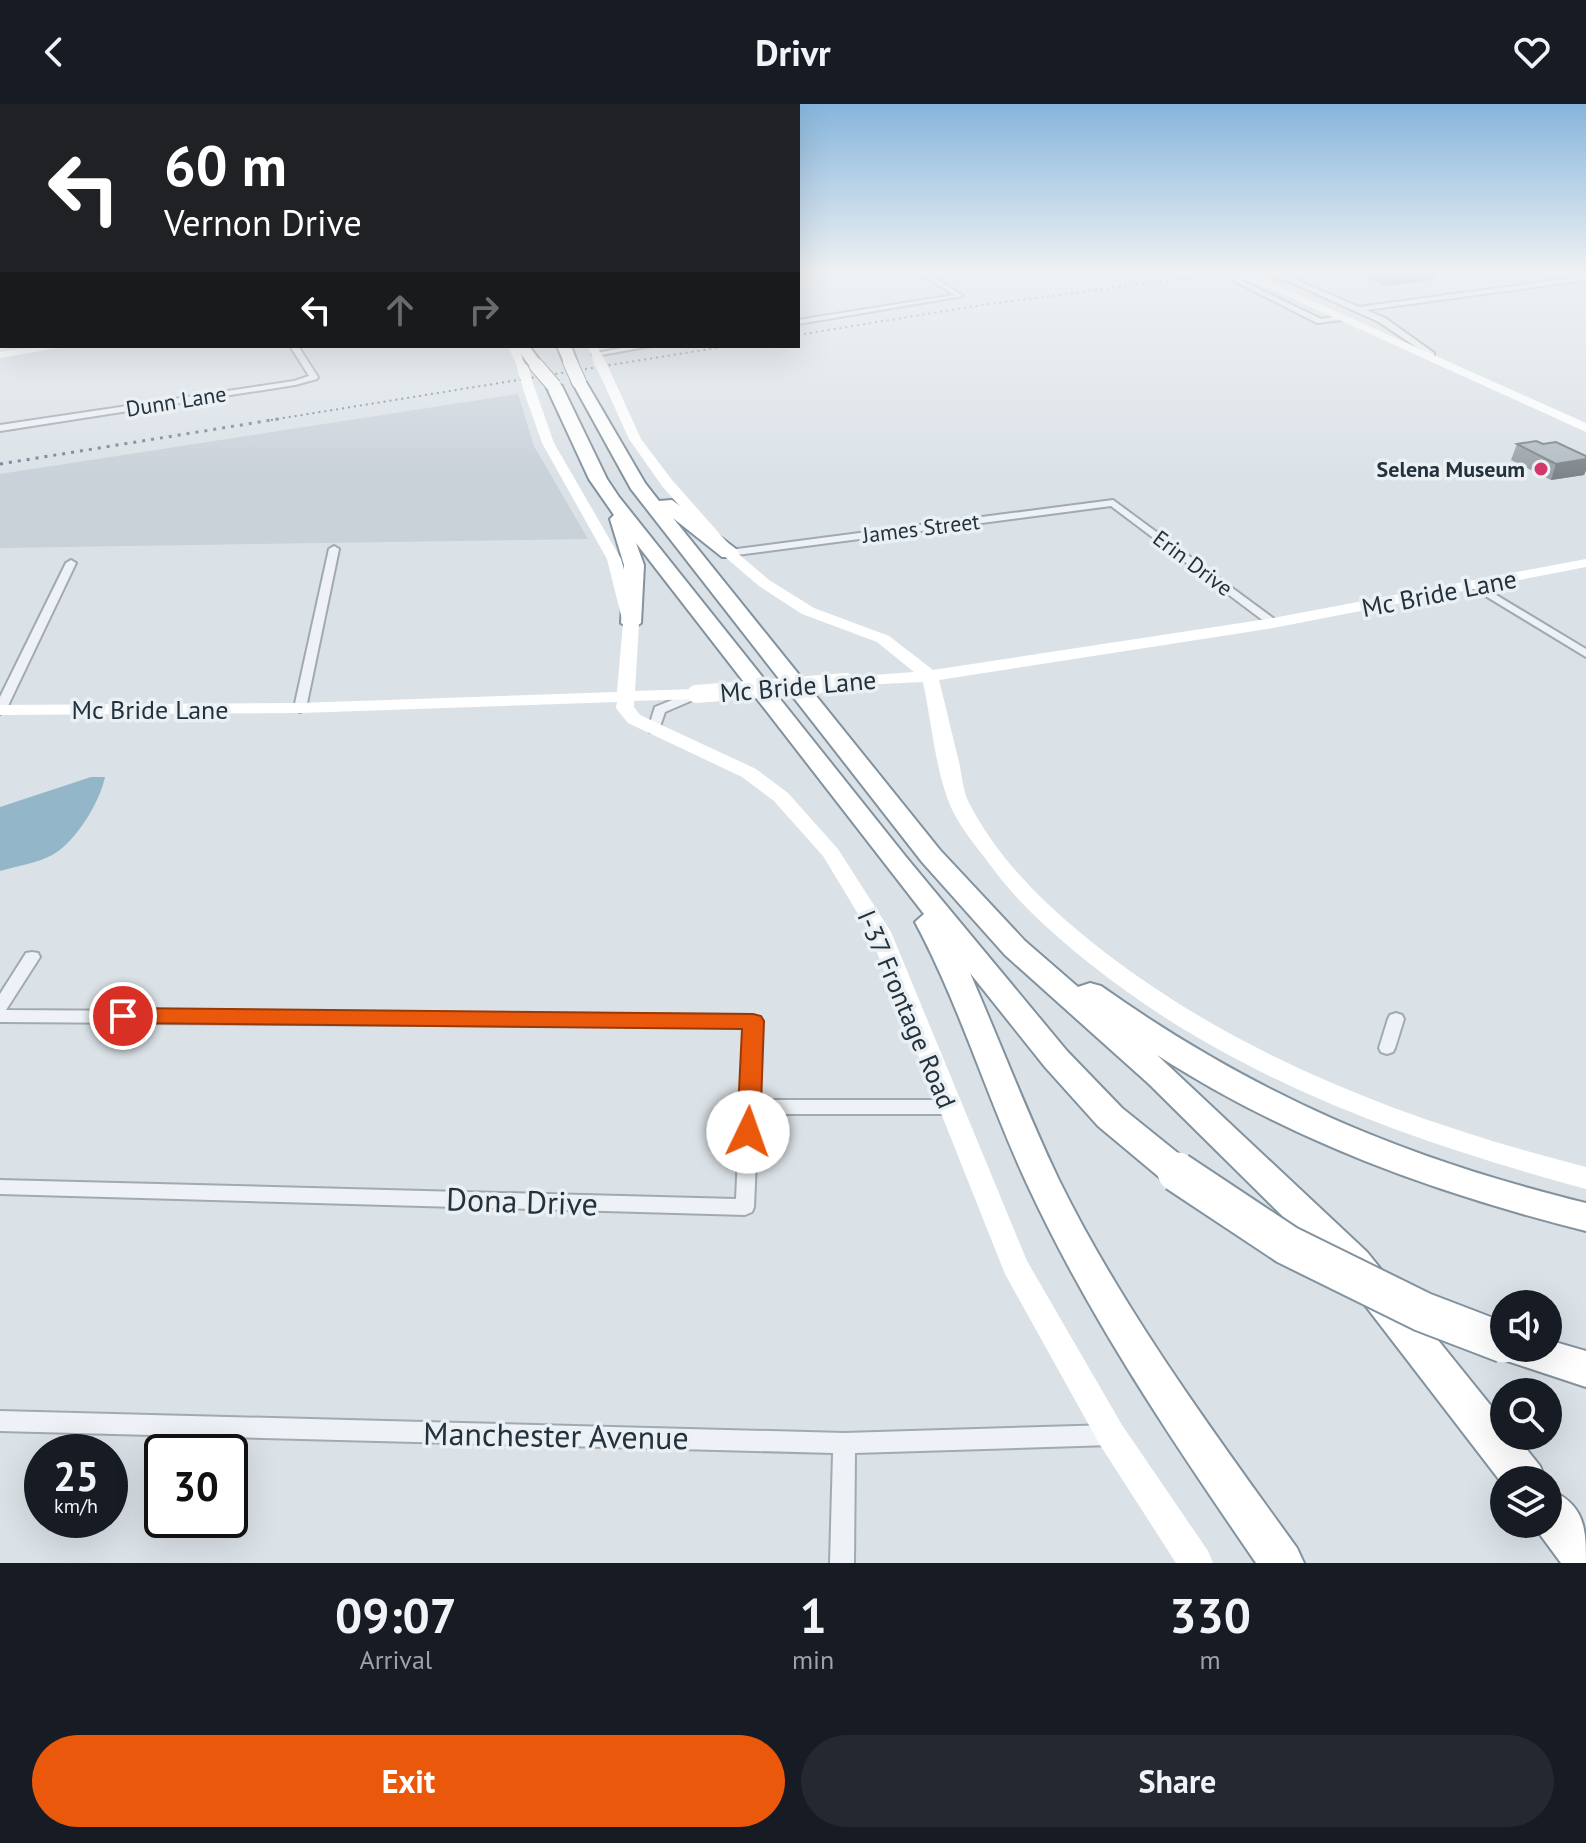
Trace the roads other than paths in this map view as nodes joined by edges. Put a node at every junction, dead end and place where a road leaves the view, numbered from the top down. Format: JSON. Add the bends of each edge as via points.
{"nodes":[{"id":1,"x":1395,"y":341,"type":"edge"},
{"id":2,"x":1399,"y":341,"type":"edge"},
{"id":3,"x":1412,"y":341,"type":"edge"},
{"id":4,"x":50,"y":348,"type":"edge"},
{"id":5,"x":295,"y":348,"type":"edge"},
{"id":6,"x":515,"y":348,"type":"edge"},
{"id":7,"x":523,"y":348,"type":"edge"},
{"id":8,"x":541,"y":348,"type":"edge"},
{"id":9,"x":633,"y":348,"type":"edge"},
{"id":10,"x":0,"y":355,"type":"edge"},
{"id":11,"x":586,"y":355,"type":"edge"},
{"id":12,"x":1431,"y":355,"type":"junction"},
{"id":13,"x":1444,"y":364,"type":"junction"},
{"id":14,"x":536,"y":366,"type":"junction"},
{"id":15,"x":0,"y":428,"type":"edge"},
{"id":16,"x":1586,"y":428,"type":"edge"},
{"id":17,"x":611,"y":442,"type":"junction"},
{"id":18,"x":613,"y":501,"type":"junction"},
{"id":19,"x":1113,"y":503,"type":"joint"},
{"id":20,"x":334,"y":549,"type":"dead end"},
{"id":21,"x":729,"y":553,"type":"junction"},
{"id":22,"x":71,"y":563,"type":"dead end"},
{"id":23,"x":1586,"y":563,"type":"edge"},
{"id":24,"x":1478,"y":587,"type":"junction"},
{"id":25,"x":631,"y":623,"type":"junction"},
{"id":26,"x":1273,"y":623,"type":"junction"},
{"id":27,"x":1586,"y":654,"type":"edge"},
{"id":28,"x":930,"y":676,"type":"junction"},
{"id":29,"x":696,"y":694,"type":"junction"},
{"id":30,"x":625,"y":699,"type":"junction"},
{"id":31,"x":300,"y":708,"type":"junction"},
{"id":32,"x":0,"y":710,"type":"edge"},
{"id":33,"x":654,"y":729,"type":"junction"},
{"id":34,"x":914,"y":859,"type":"junction"},
{"id":35,"x":32,"y":957,"type":"dead end"},
{"id":36,"x":0,"y":1007,"type":"edge"},
{"id":37,"x":0,"y":1016,"type":"edge"},
{"id":38,"x":1396,"y":1019,"type":"dead end"},
{"id":39,"x":1387,"y":1048,"type":"dead end"},
{"id":40,"x":749,"y":1107,"type":"junction"},
{"id":41,"x":949,"y":1107,"type":"junction"},
{"id":42,"x":1586,"y":1178,"type":"edge"},
{"id":43,"x":0,"y":1187,"type":"edge"},
{"id":44,"x":1586,"y":1217,"type":"edge"},
{"id":45,"x":1490,"y":1338,"type":"edge"},
{"id":46,"x":1562,"y":1362,"type":"edge"},
{"id":47,"x":1586,"y":1369,"type":"edge"},
{"id":48,"x":0,"y":1421,"type":"edge"},
{"id":49,"x":1111,"y":1435,"type":"junction"},
{"id":50,"x":844,"y":1443,"type":"junction"},
{"id":51,"x":1514,"y":1466,"type":"edge"},
{"id":52,"x":1562,"y":1529,"type":"edge"},
{"id":53,"x":1586,"y":1561,"type":"edge"},
{"id":54,"x":842,"y":1563,"type":"edge"},
{"id":55,"x":1196,"y":1563,"type":"edge"},
{"id":56,"x":1282,"y":1563,"type":"edge"}],
"edges":[{"from":1,"to":13,"type":"main road"},
{"from":2,"to":12,"type":"main road"},
{"from":3,"to":12,"type":"street"},
{"from":4,"to":10,"type":"main road"},
{"from":5,"to":15,"type":"street","name":"Dunn Lane","via":[[314,377]]},
{"from":6,"to":14,"type":"main road"},
{"from":7,"to":14,"type":"highway"},
{"from":8,"to":14,"type":"highway"},
{"from":9,"to":11,"type":"street"},
{"from":11,"to":17,"type":"highway","bridge":true,"via":[[583,381]]},
{"from":11,"to":21,"type":"main road","bridge":true,"via":[[606,375],[635,439]]},
{"from":12,"to":13,"type":"main road"},
{"from":13,"to":16,"type":"main road"},
{"from":14,"to":18,"type":"highway","bridge":true,"via":[[554,386]]},
{"from":14,"to":25,"type":"main road","bridge":true,"via":[[529,389],[549,444],[614,559]]},
{"from":17,"to":21,"type":"highway","via":[[656,496]]},
{"from":17,"to":34,"type":"highway","via":[[637,485]]},
{"from":18,"to":25,"type":"highway","via":[[634,565]]},
{"from":18,"to":34,"type":"highway"},
{"from":19,"to":21,"type":"street","name":"James Street"},
{"from":19,"to":26,"type":"street","name":"Erin Drive"},
{"from":20,"to":31,"type":"street"},
{"from":21,"to":28,"type":"main road","via":[[808,611],[883,639]]},
{"from":22,"to":32,"type":"street"},
{"from":23,"to":24,"type":"main road","name":"Mc Bride Lane"},
{"from":24,"to":26,"type":"main road","name":"Mc Bride Lane"},
{"from":24,"to":27,"type":"street"},
{"from":25,"to":30,"type":"main road"},
{"from":26,"to":28,"type":"main road","name":"Mc Bride Lane"},
{"from":28,"to":29,"type":"main road","name":"Mc Bride Lane","bridge":true},
{"from":28,"to":42,"type":"main road","via":[[958,801],[987,847],[1015,884],[1061,929],[1134,987],[1236,1050],[1328,1093],[1455,1140]]},
{"from":29,"to":30,"type":"main road","name":"Mc Bride Lane"},
{"from":29,"to":33,"type":"street","via":[[659,710]]},
{"from":30,"to":31,"type":"main road","name":"Mc Bride Lane"},
{"from":30,"to":33,"type":"main road","name":"I-37 Frontage Road","via":[[628,713]]},
{"from":31,"to":32,"type":"main road","name":"Mc Bride Lane"},
{"from":33,"to":41,"type":"main road","name":"I-37 Frontage Road","via":[[749,773],[781,797],[831,853],[880,932]]},
{"from":34,"to":44,"type":"highway","via":[[959,875],[1050,961],[1122,1018],[1221,1080],[1322,1131],[1429,1172]]},
{"from":34,"to":45,"type":"highway","bridge":true,"via":[[1056,1059],[1110,1117],[1177,1172],[1287,1245],[1423,1312]]},
{"from":34,"to":51,"type":"highway","via":[[1160,1076],[1354,1263]]},
{"from":34,"to":56,"type":"highway","via":[[950,960],[1044,1184],[1115,1313]]},
{"from":35,"to":36,"type":"street"},
{"from":37,"to":40,"type":"street","via":[[753,1021]]},
{"from":38,"to":39,"type":"street"},
{"from":40,"to":41,"type":"street"},
{"from":40,"to":43,"type":"street","name":"Dona Drive","via":[[745,1207]]},
{"from":41,"to":49,"type":"main road","name":"I-37 Frontage Road","via":[[1015,1266]]},
{"from":46,"to":47,"type":"highway"},
{"from":48,"to":50,"type":"street","name":"Manchester Avenue"},
{"from":49,"to":50,"type":"street","name":"Manchester Avenue"},
{"from":49,"to":55,"type":"main road","name":"I-37 Frontage Road"},
{"from":50,"to":54,"type":"street"},
{"from":52,"to":53,"type":"highway"}]}
